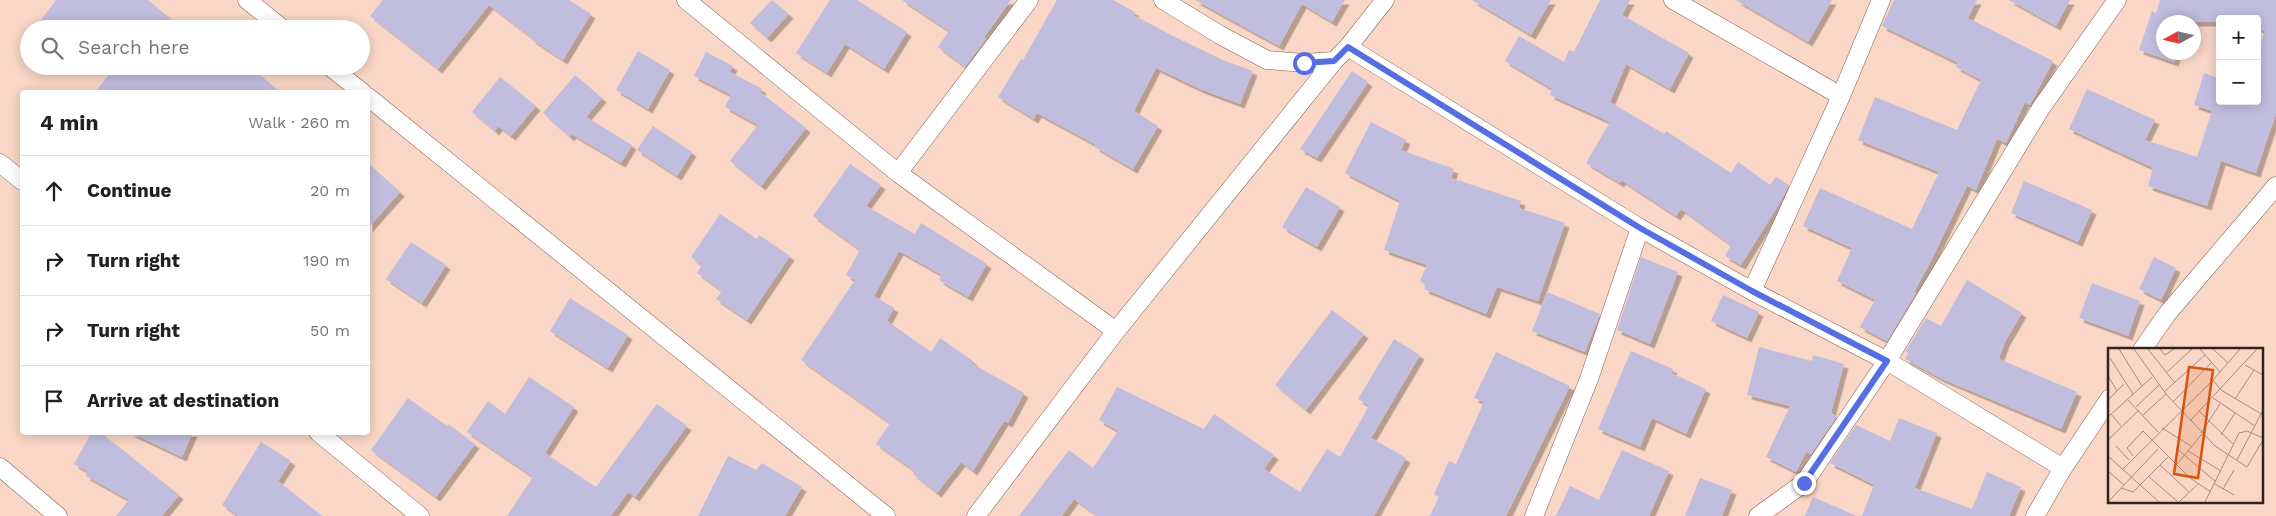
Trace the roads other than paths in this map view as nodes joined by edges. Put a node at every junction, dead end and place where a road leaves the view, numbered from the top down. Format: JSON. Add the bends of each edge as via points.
{"nodes":[{"id":1,"x":247,"y":0,"type":"edge"},
{"id":2,"x":686,"y":0,"type":"edge"},
{"id":3,"x":1030,"y":0,"type":"edge"},
{"id":4,"x":1163,"y":0,"type":"edge"},
{"id":5,"x":1385,"y":0,"type":"edge"},
{"id":6,"x":1673,"y":0,"type":"edge"},
{"id":7,"x":1880,"y":0,"type":"edge"},
{"id":8,"x":2118,"y":0,"type":"edge"},
{"id":9,"x":272,"y":20,"type":"edge"},
{"id":10,"x":1348,"y":47,"type":"junction"},
{"id":11,"x":1334,"y":61,"type":"junction"},
{"id":12,"x":340,"y":75,"type":"edge"},
{"id":13,"x":359,"y":90,"type":"edge"},
{"id":14,"x":1841,"y":96,"type":"junction"},
{"id":15,"x":370,"y":99,"type":"edge"},
{"id":16,"x":0,"y":163,"type":"edge"},
{"id":17,"x":898,"y":173,"type":"junction"},
{"id":18,"x":20,"y":179,"type":"edge"},
{"id":19,"x":2276,"y":186,"type":"edge"},
{"id":20,"x":1640,"y":228,"type":"junction"},
{"id":21,"x":1752,"y":291,"type":"junction"},
{"id":22,"x":1116,"y":331,"type":"junction"},
{"id":23,"x":2143,"y":348,"type":"edge"},
{"id":24,"x":1887,"y":361,"type":"junction"},
{"id":25,"x":2108,"y":401,"type":"edge"},
{"id":26,"x":322,"y":435,"type":"edge"},
{"id":27,"x":0,"y":467,"type":"edge"},
{"id":28,"x":2063,"y":468,"type":"junction"},
{"id":29,"x":58,"y":516,"type":"edge"},
{"id":30,"x":420,"y":516,"type":"edge"},
{"id":31,"x":886,"y":516,"type":"edge"},
{"id":32,"x":976,"y":516,"type":"edge"},
{"id":33,"x":1534,"y":516,"type":"edge"},
{"id":34,"x":1758,"y":516,"type":"edge"},
{"id":35,"x":2035,"y":516,"type":"edge"}],
"edges":[{"from":1,"to":9,"type":"street"},
{"from":2,"to":17,"type":"street"},
{"from":3,"to":17,"type":"street"},
{"from":4,"to":11,"type":"street","via":[[1267,60]]},
{"from":5,"to":10,"type":"street"},
{"from":6,"to":14,"type":"street"},
{"from":7,"to":14,"type":"street"},
{"from":8,"to":24,"type":"street","via":[[2042,108]]},
{"from":10,"to":11,"type":"street"},
{"from":10,"to":20,"type":"street"},
{"from":11,"to":22,"type":"street"},
{"from":12,"to":13,"type":"street"},
{"from":14,"to":21,"type":"street"},
{"from":15,"to":31,"type":"street"},
{"from":16,"to":18,"type":"street"},
{"from":17,"to":22,"type":"street"},
{"from":19,"to":23,"type":"street","via":[[2166,314]]},
{"from":20,"to":21,"type":"street"},
{"from":20,"to":33,"type":"street","via":[[1589,379]]},
{"from":21,"to":24,"type":"street"},
{"from":22,"to":32,"type":"street"},
{"from":24,"to":28,"type":"street"},
{"from":24,"to":34,"type":"street","via":[[1804,483]]},
{"from":25,"to":28,"type":"street"},
{"from":26,"to":30,"type":"street"},
{"from":27,"to":29,"type":"street"},
{"from":28,"to":35,"type":"street"}]}
